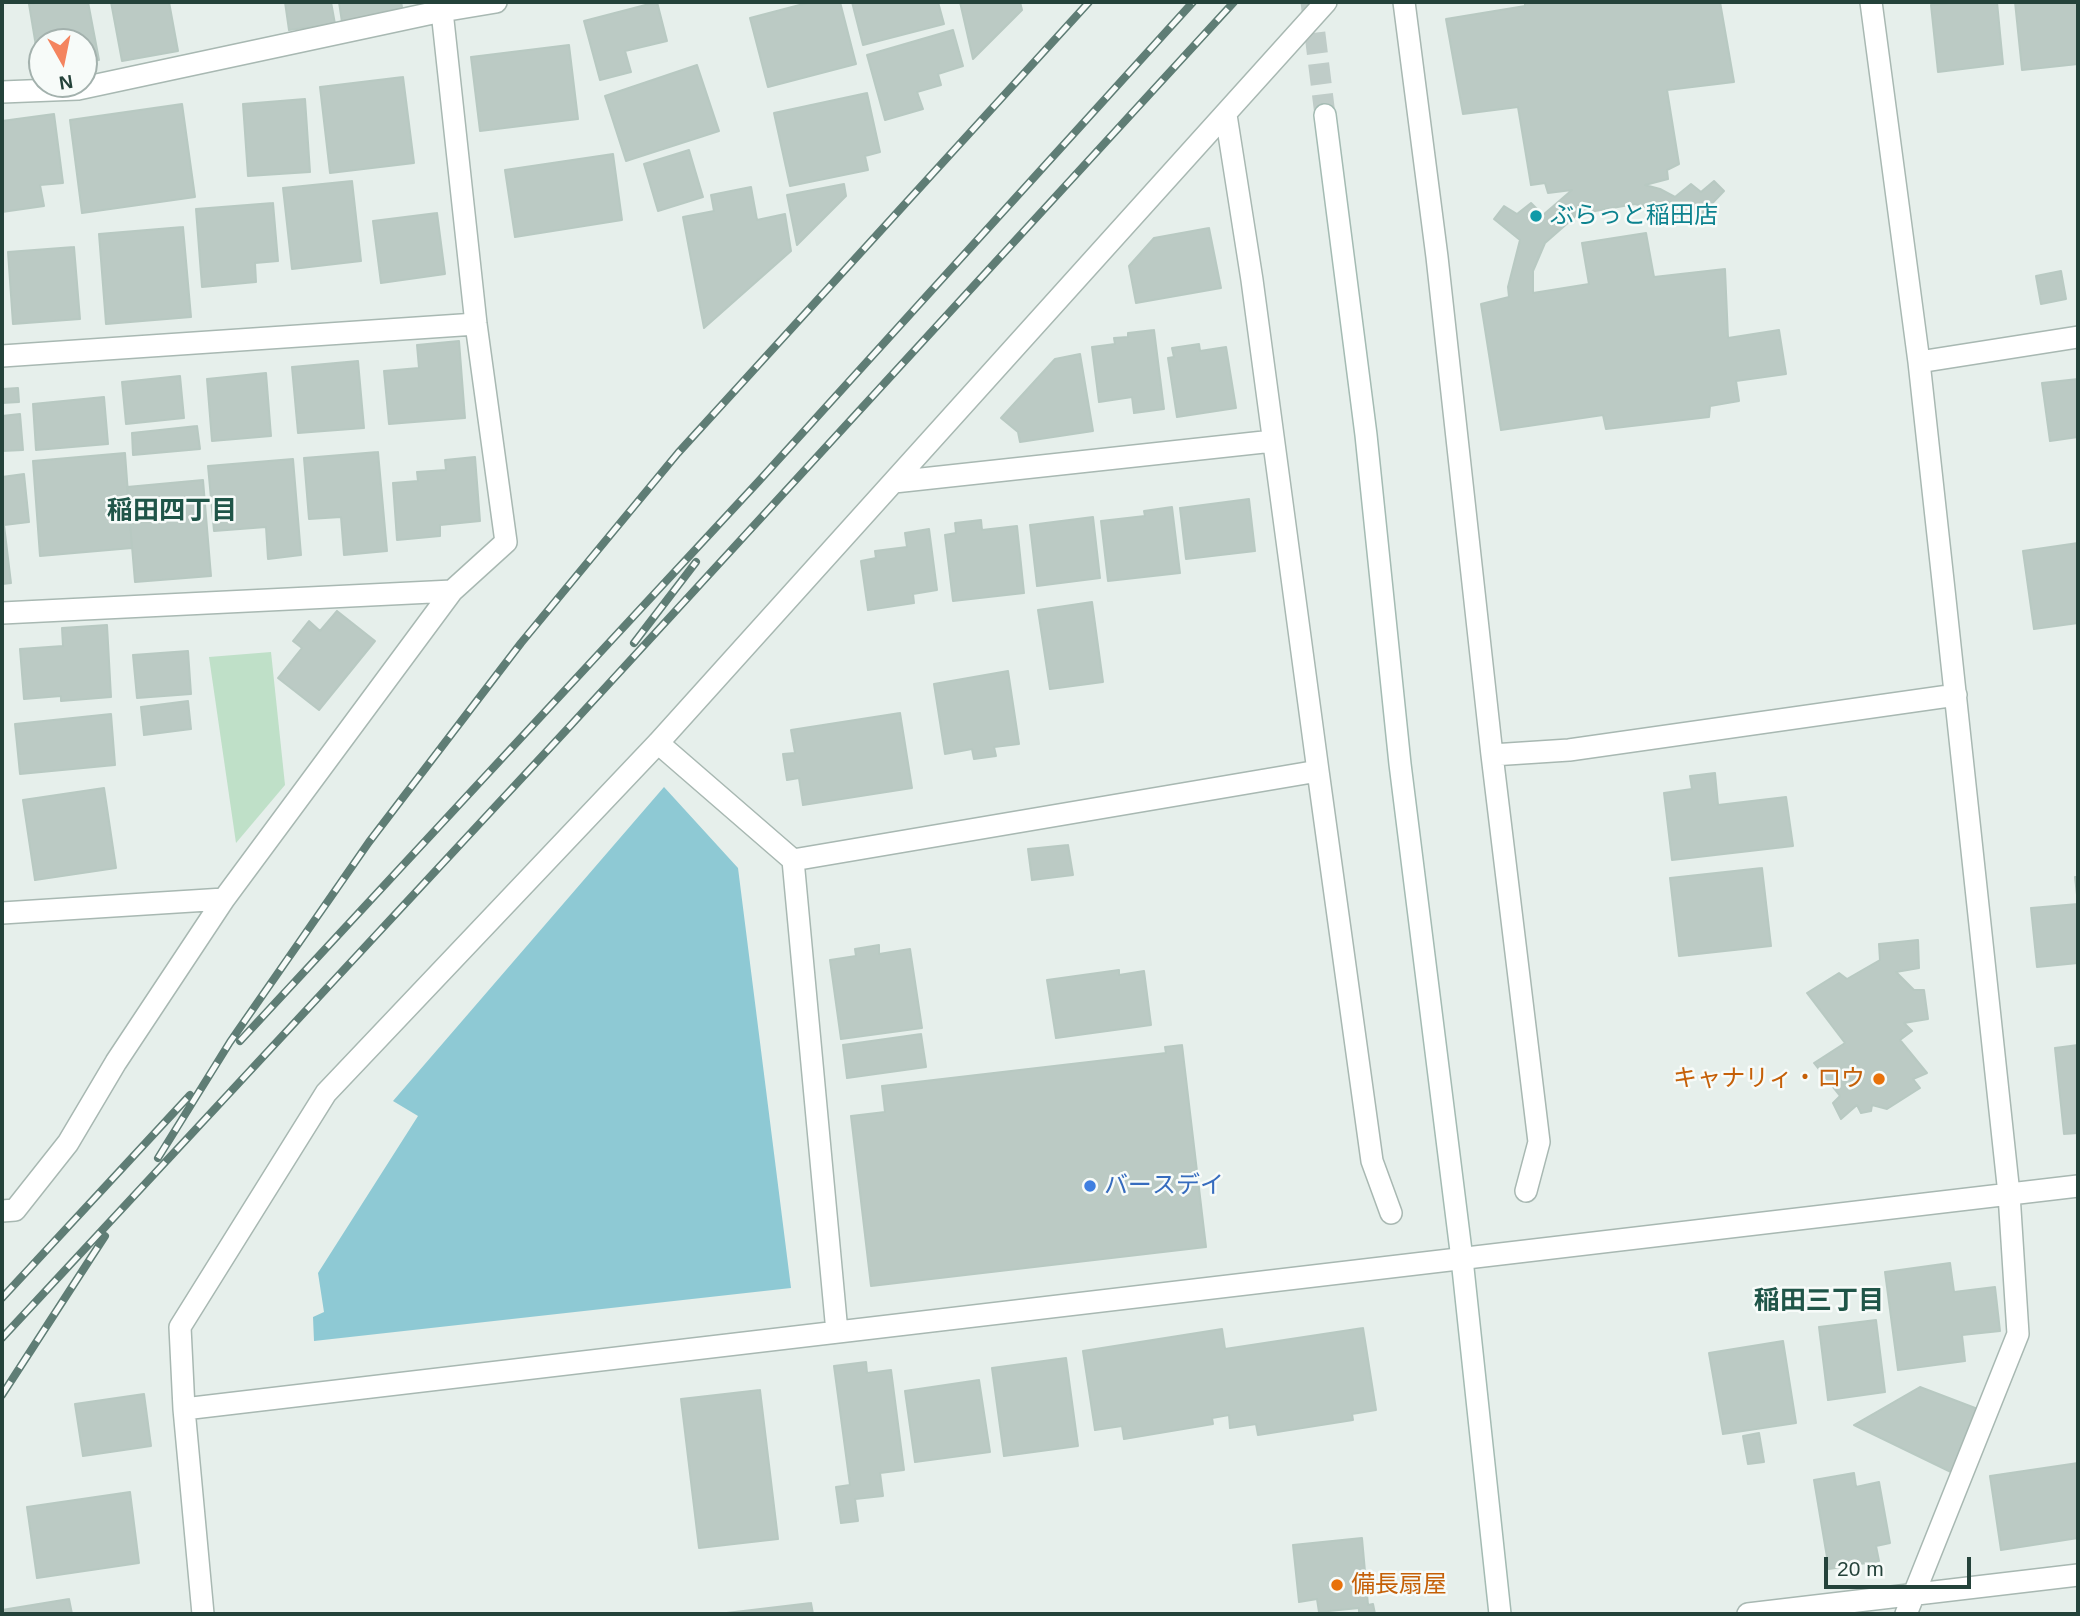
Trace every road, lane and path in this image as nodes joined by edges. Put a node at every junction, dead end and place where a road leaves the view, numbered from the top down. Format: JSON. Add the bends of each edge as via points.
{"nodes":[{"id":1,"x":496,"y":2,"type":"edge"},
{"id":2,"x":1326,"y":2,"type":"edge"},
{"id":3,"x":1404,"y":2,"type":"edge"},
{"id":4,"x":1871,"y":2,"type":"edge"},
{"id":5,"x":441,"y":6,"type":"edge"},
{"id":6,"x":2,"y":92,"type":"edge"},
{"id":7,"x":1226,"y":115,"type":"junction"},
{"id":8,"x":1325,"y":115,"type":"tunnel mouth"},
{"id":9,"x":476,"y":324,"type":"junction"},
{"id":10,"x":2078,"y":337,"type":"edge"},
{"id":11,"x":2,"y":356,"type":"edge"},
{"id":12,"x":1919,"y":362,"type":"junction"},
{"id":13,"x":1273,"y":441,"type":"junction"},
{"id":14,"x":894,"y":482,"type":"junction"},
{"id":15,"x":452,"y":591,"type":"junction"},
{"id":16,"x":2,"y":613,"type":"edge"},
{"id":17,"x":1956,"y":695,"type":"junction"},
{"id":18,"x":658,"y":743,"type":"junction"},
{"id":19,"x":1492,"y":755,"type":"junction"},
{"id":20,"x":1318,"y":771,"type":"junction"},
{"id":21,"x":793,"y":860,"type":"junction"},
{"id":22,"x":224,"y":899,"type":"junction"},
{"id":23,"x":2,"y":913,"type":"edge"},
{"id":24,"x":2078,"y":1186,"type":"edge"},
{"id":25,"x":1526,"y":1191,"type":"dead end"},
{"id":26,"x":2009,"y":1194,"type":"junction"},
{"id":27,"x":2,"y":1211,"type":"edge"},
{"id":28,"x":1391,"y":1213,"type":"dead end"},
{"id":29,"x":1462,"y":1259,"type":"junction"},
{"id":30,"x":837,"y":1332,"type":"junction"},
{"id":31,"x":184,"y":1409,"type":"junction"},
{"id":32,"x":2078,"y":1575,"type":"edge"},
{"id":33,"x":1915,"y":1594,"type":"junction"},
{"id":34,"x":203,"y":1614,"type":"edge"},
{"id":35,"x":1500,"y":1614,"type":"edge"},
{"id":36,"x":1748,"y":1614,"type":"edge"},
{"id":37,"x":1906,"y":1614,"type":"edge"}],
"edges":[{"from":1,"to":5,"type":"street"},
{"from":2,"to":7,"type":"street"},
{"from":3,"to":19,"type":"street"},
{"from":4,"to":12,"type":"street"},
{"from":5,"to":6,"type":"street","via":[[78,89]]},
{"from":5,"to":9,"type":"street"},
{"from":7,"to":13,"type":"street"},
{"from":7,"to":14,"type":"street"},
{"from":8,"to":29,"type":"street"},
{"from":9,"to":11,"type":"street"},
{"from":9,"to":15,"type":"street","via":[[506,542]]},
{"from":10,"to":12,"type":"street"},
{"from":12,"to":17,"type":"street"},
{"from":13,"to":14,"type":"street"},
{"from":13,"to":20,"type":"street"},
{"from":14,"to":18,"type":"street"},
{"from":15,"to":16,"type":"street"},
{"from":15,"to":22,"type":"street"},
{"from":17,"to":19,"type":"street","via":[[1569,750]]},
{"from":17,"to":26,"type":"street"},
{"from":18,"to":21,"type":"street"},
{"from":18,"to":31,"type":"street","via":[[326,1093],[180,1327]]},
{"from":19,"to":25,"type":"street","via":[[1539,1142]]},
{"from":20,"to":21,"type":"street"},
{"from":20,"to":28,"type":"street","via":[[1373,1161]]},
{"from":21,"to":30,"type":"street"},
{"from":22,"to":23,"type":"street"},
{"from":22,"to":27,"type":"street","via":[[68,1143],[15,1210]]},
{"from":24,"to":26,"type":"street"},
{"from":26,"to":29,"type":"street"},
{"from":26,"to":33,"type":"street","via":[[2018,1334]]},
{"from":29,"to":30,"type":"street"},
{"from":29,"to":35,"type":"street"},
{"from":30,"to":31,"type":"street"},
{"from":31,"to":34,"type":"street"},
{"from":32,"to":33,"type":"street"},
{"from":33,"to":36,"type":"street"},
{"from":33,"to":37,"type":"street"}]}
